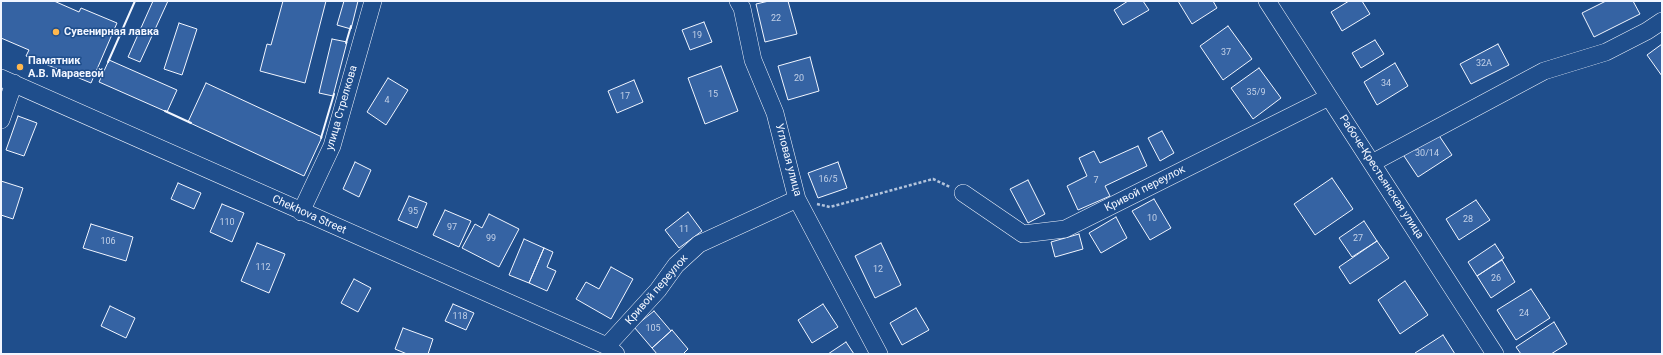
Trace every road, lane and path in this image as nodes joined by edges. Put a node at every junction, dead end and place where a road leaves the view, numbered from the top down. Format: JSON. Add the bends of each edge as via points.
{"nodes":[{"id":1,"x":373,"y":1,"type":"edge"},
{"id":2,"x":738,"y":1,"type":"edge"},
{"id":3,"x":1267,"y":1,"type":"edge"},
{"id":4,"x":1662,"y":21,"type":"edge"},
{"id":5,"x":7,"y":81,"type":"edge"},
{"id":6,"x":1329,"y":97,"type":"junction"},
{"id":7,"x":1,"y":120,"type":"edge"},
{"id":8,"x":1372,"y":163,"type":"junction"},
{"id":9,"x":962,"y":193,"type":"joint"},
{"id":10,"x":797,"y":199,"type":"junction"},
{"id":11,"x":301,"y":212,"type":"junction"},
{"id":12,"x":612,"y":350,"type":"edge"},
{"id":13,"x":879,"y":354,"type":"edge"},
{"id":14,"x":1495,"y":354,"type":"edge"}],
"edges":[{"from":1,"to":11,"type":"street","name":"улица Стрелкова","via":[[332,146]]},
{"from":2,"to":10,"type":"street","name":"Угловая улица","via":[[742,8],[753,60],[775,112]]},
{"from":3,"to":6,"type":"street","name":"Рабоче-Крестьянская улица"},
{"from":4,"to":8,"type":"street","via":[[1606,52],[1544,71]]},
{"from":5,"to":7,"type":"street"},
{"from":5,"to":11,"type":"street","name":"Chekhova Street"},
{"from":6,"to":8,"type":"street","name":"Рабоче-Крестьянская улица"},
{"from":6,"to":9,"type":"street","name":"Кривой переулок","via":[[1065,229],[1023,234]]},
{"from":8,"to":14,"type":"street","name":"Рабоче-Крестьянская улица"},
{"from":9,"to":10,"type":"path","via":[[933,179],[830,207]]},
{"from":10,"to":12,"type":"street","name":"Кривой переулок","via":[[699,244],[676,265]]},
{"from":10,"to":13,"type":"street","name":"Угловая улица"},
{"from":11,"to":12,"type":"street","name":"Chekhova Street"}]}
